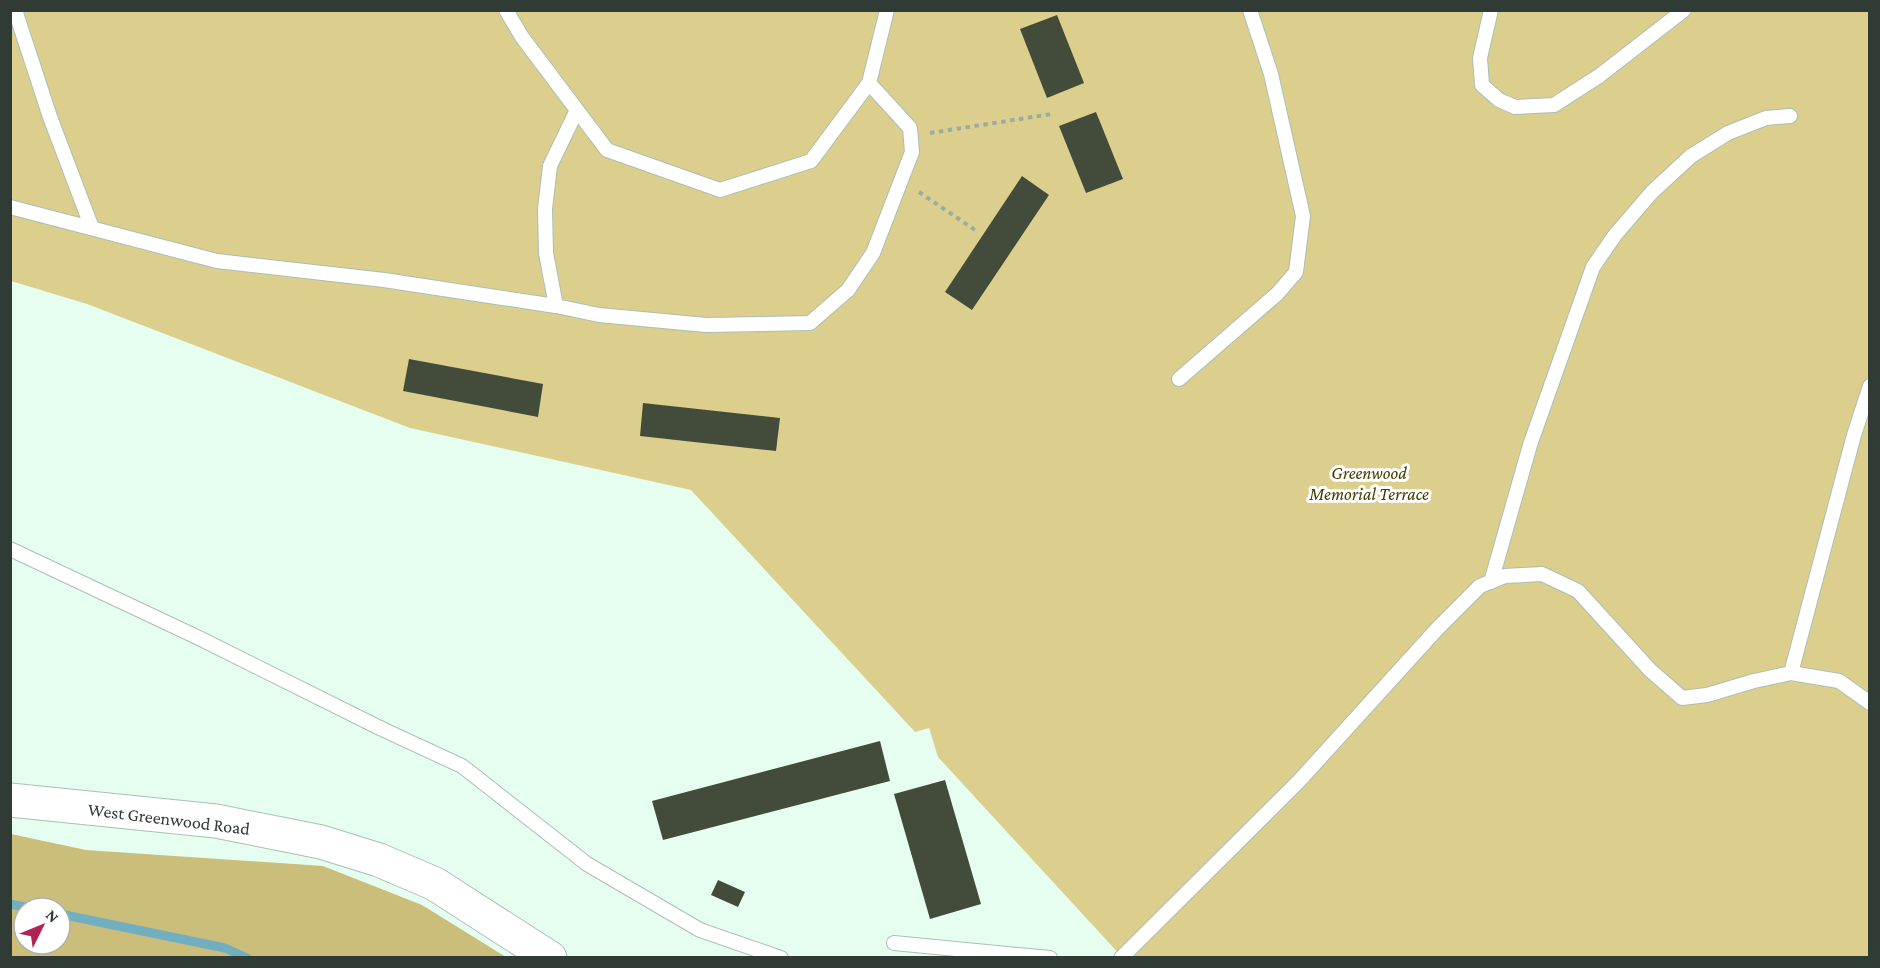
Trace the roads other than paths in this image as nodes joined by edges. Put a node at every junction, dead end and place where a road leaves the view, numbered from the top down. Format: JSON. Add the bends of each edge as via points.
{"nodes":[{"id":1,"x":15,"y":10,"type":"edge"},
{"id":2,"x":506,"y":10,"type":"edge"},
{"id":3,"x":886,"y":10,"type":"edge"},
{"id":4,"x":1250,"y":10,"type":"edge"},
{"id":5,"x":1491,"y":10,"type":"edge"},
{"id":6,"x":1684,"y":10,"type":"edge"},
{"id":7,"x":869,"y":83,"type":"junction"},
{"id":8,"x":577,"y":110,"type":"junction"},
{"id":9,"x":1790,"y":116,"type":"dead end"},
{"id":10,"x":10,"y":207,"type":"edge"},
{"id":11,"x":92,"y":228,"type":"junction"},
{"id":12,"x":556,"y":306,"type":"junction"},
{"id":13,"x":1179,"y":379,"type":"dead end"},
{"id":14,"x":1869,"y":386,"type":"edge"},
{"id":15,"x":10,"y":549,"type":"edge"},
{"id":16,"x":1491,"y":582,"type":"junction"},
{"id":17,"x":1791,"y":673,"type":"junction"},
{"id":18,"x":1869,"y":703,"type":"edge"},
{"id":19,"x":10,"y":800,"type":"edge"},
{"id":20,"x":894,"y":943,"type":"dead end"},
{"id":21,"x":550,"y":957,"type":"edge"},
{"id":22,"x":782,"y":957,"type":"edge"},
{"id":23,"x":1050,"y":957,"type":"edge"},
{"id":24,"x":1121,"y":957,"type":"edge"}],
"edges":[{"from":1,"to":11,"type":"lane"},
{"from":2,"to":8,"type":"lane"},
{"from":3,"to":7,"type":"lane"},
{"from":4,"to":13,"type":"lane","via":[[1271,74],[1303,216],[1296,272],[1277,294]]},
{"from":5,"to":6,"type":"lane","via":[[1480,58],[1482,85],[1499,100],[1515,106],[1554,105],[1599,76]]},
{"from":7,"to":8,"type":"lane","via":[[811,161],[720,190],[607,150]]},
{"from":7,"to":12,"type":"lane","via":[[910,128],[912,152],[873,253],[849,290],[810,323],[706,326],[599,315]]},
{"from":8,"to":12,"type":"lane","via":[[550,166],[545,209],[546,253]]},
{"from":9,"to":16,"type":"lane","via":[[1766,118],[1728,133],[1690,156],[1652,192],[1593,267],[1530,445]]},
{"from":10,"to":11,"type":"lane"},
{"from":11,"to":12,"type":"lane","via":[[217,261],[384,280]]},
{"from":14,"to":17,"type":"lane"},
{"from":15,"to":22,"type":"lane","via":[[462,766],[587,864],[700,930]]},
{"from":16,"to":17,"type":"lane","via":[[1505,576],[1542,574],[1578,591],[1650,670],[1682,698]]},
{"from":16,"to":24,"type":"lane","via":[[1480,586],[1437,629],[1299,781]]},
{"from":17,"to":18,"type":"lane","via":[[1839,681]]},
{"from":19,"to":21,"type":"street","name":"West Greenwood Road","via":[[216,821],[321,842],[379,860],[435,884]]},
{"from":20,"to":23,"type":"lane"}]}
